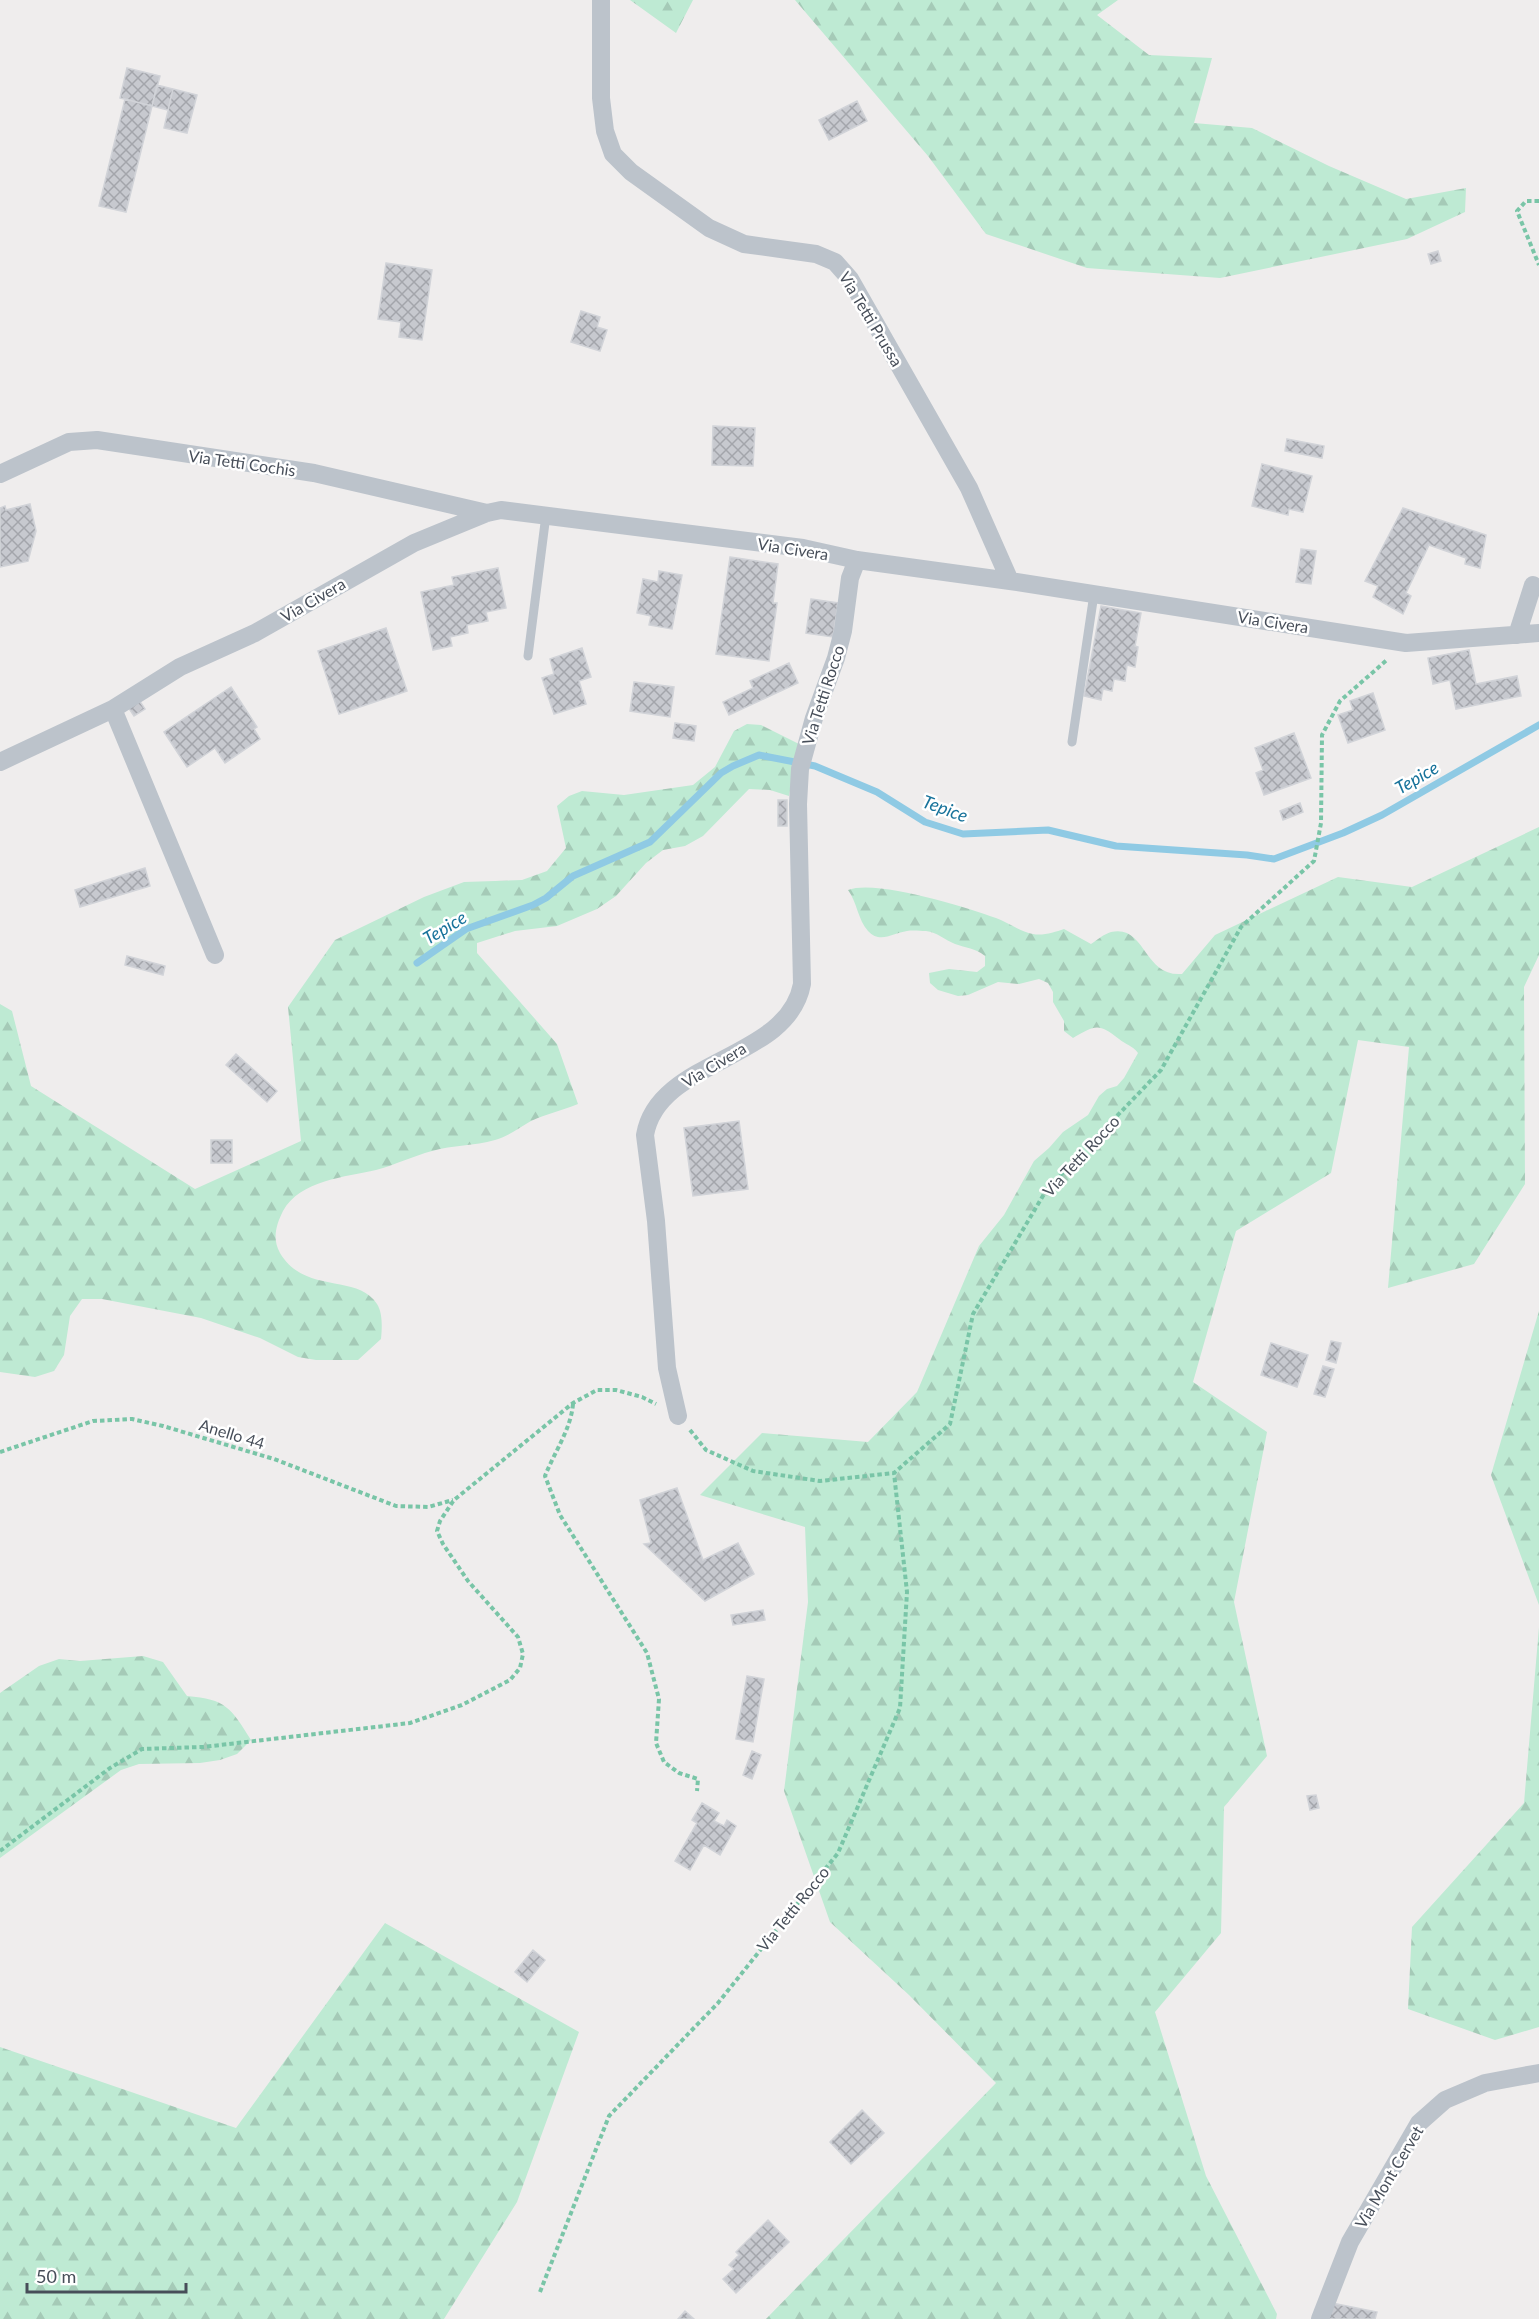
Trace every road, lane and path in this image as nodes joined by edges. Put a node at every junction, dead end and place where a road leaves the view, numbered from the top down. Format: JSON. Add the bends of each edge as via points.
{"nodes":[{"id":1,"x":601,"y":0,"type":"edge"},
{"id":2,"x":1539,"y":201,"type":"edge"},
{"id":3,"x":1539,"y":265,"type":"edge"},
{"id":4,"x":0,"y":474,"type":"edge"},
{"id":5,"x":487,"y":513,"type":"junction"},
{"id":6,"x":546,"y":515,"type":"junction"},
{"id":7,"x":857,"y":560,"type":"junction"},
{"id":8,"x":1010,"y":581,"type":"junction"},
{"id":9,"x":1533,"y":585,"type":"dead end"},
{"id":10,"x":1094,"y":594,"type":"junction"},
{"id":11,"x":1539,"y":633,"type":"edge"},
{"id":12,"x":1517,"y":635,"type":"junction"},
{"id":13,"x":1406,"y":644,"type":"junction"},
{"id":14,"x":528,"y":656,"type":"dead end"},
{"id":15,"x":113,"y":709,"type":"junction"},
{"id":16,"x":1072,"y":742,"type":"dead end"},
{"id":17,"x":0,"y":762,"type":"edge"},
{"id":18,"x":802,"y":764,"type":"joint"},
{"id":19,"x":215,"y":955,"type":"dead end"},
{"id":20,"x":573,"y":1403,"type":"junction"},
{"id":21,"x":678,"y":1416,"type":"junction"},
{"id":22,"x":0,"y":1452,"type":"edge"},
{"id":23,"x":894,"y":1473,"type":"junction"},
{"id":24,"x":454,"y":1500,"type":"junction"},
{"id":25,"x":697,"y":1791,"type":"dead end"},
{"id":26,"x":0,"y":1851,"type":"edge"},
{"id":27,"x":1539,"y":2073,"type":"edge"},
{"id":28,"x":540,"y":2292,"type":"dead end"},
{"id":29,"x":1320,"y":2319,"type":"edge"}],
"edges":[{"from":1,"to":8,"type":"street","name":"Via Tetti Prussa","via":[[602,98],[605,131],[613,154],[631,172],[709,228],[744,244],[816,254],[834,262],[850,279],[969,488]]},
{"from":2,"to":3,"type":"path","via":[[1526,201],[1517,211]]},
{"from":4,"to":5,"type":"street","name":"Via Tetti Cochis","via":[[69,441],[97,440],[314,473]]},
{"from":5,"to":6,"type":"street","name":"Via Civera","via":[[501,510]]},
{"from":5,"to":15,"type":"street","name":"Via Civera","via":[[414,543],[255,633],[180,667]]},
{"from":6,"to":7,"type":"street","name":"Via Civera","via":[[803,548]]},
{"from":6,"to":14,"type":"lane"},
{"from":7,"to":8,"type":"street","name":"Via Civera"},
{"from":7,"to":18,"type":"street","name":"Via Tetti Rocco","via":[[850,578],[836,658]]},
{"from":8,"to":10,"type":"street","name":"Via Civera"},
{"from":9,"to":12,"type":"street"},
{"from":10,"to":13,"type":"street","name":"Via Civera"},
{"from":10,"to":16,"type":"lane"},
{"from":11,"to":12,"type":"street","name":"Via Civera"},
{"from":12,"to":13,"type":"street","name":"Via Civera"},
{"from":13,"to":23,"type":"path","name":"Via Tetti Rocco","via":[[1340,701],[1322,735],[1321,824],[1314,861],[1241,927],[1161,1070],[1047,1189],[973,1314],[950,1424]]},
{"from":15,"to":17,"type":"street","name":"Via Civera"},
{"from":15,"to":19,"type":"street"},
{"from":18,"to":21,"type":"street","name":"Via Civera","via":[[798,804],[800,995],[779,1025],[679,1085],[655,1108],[647,1122],[645,1135],[667,1368]]},
{"from":20,"to":21,"type":"path","via":[[597,1390],[616,1390],[642,1397]]},
{"from":20,"to":24,"type":"path"},
{"from":20,"to":25,"type":"path","via":[[571,1420],[545,1476],[560,1515],[647,1653],[658,1699],[656,1743],[664,1762],[698,1779]]},
{"from":21,"to":23,"type":"path","via":[[706,1450],[753,1471],[820,1481]]},
{"from":22,"to":24,"type":"path","name":"Anello 44","via":[[93,1421],[132,1419],[274,1459],[396,1506],[428,1507]]},
{"from":23,"to":28,"type":"path","name":"Via Tetti Rocco","via":[[907,1592],[900,1708],[838,1853],[718,2003],[609,2116]]},
{"from":24,"to":26,"type":"path","via":[[437,1531],[468,1581],[518,1637],[523,1654],[520,1668],[510,1680],[462,1705],[410,1723],[203,1747],[142,1749],[110,1768]]},
{"from":27,"to":29,"type":"street","name":"Via Mont Cervet","via":[[1485,2083],[1445,2100],[1419,2122],[1350,2242]]}]}
